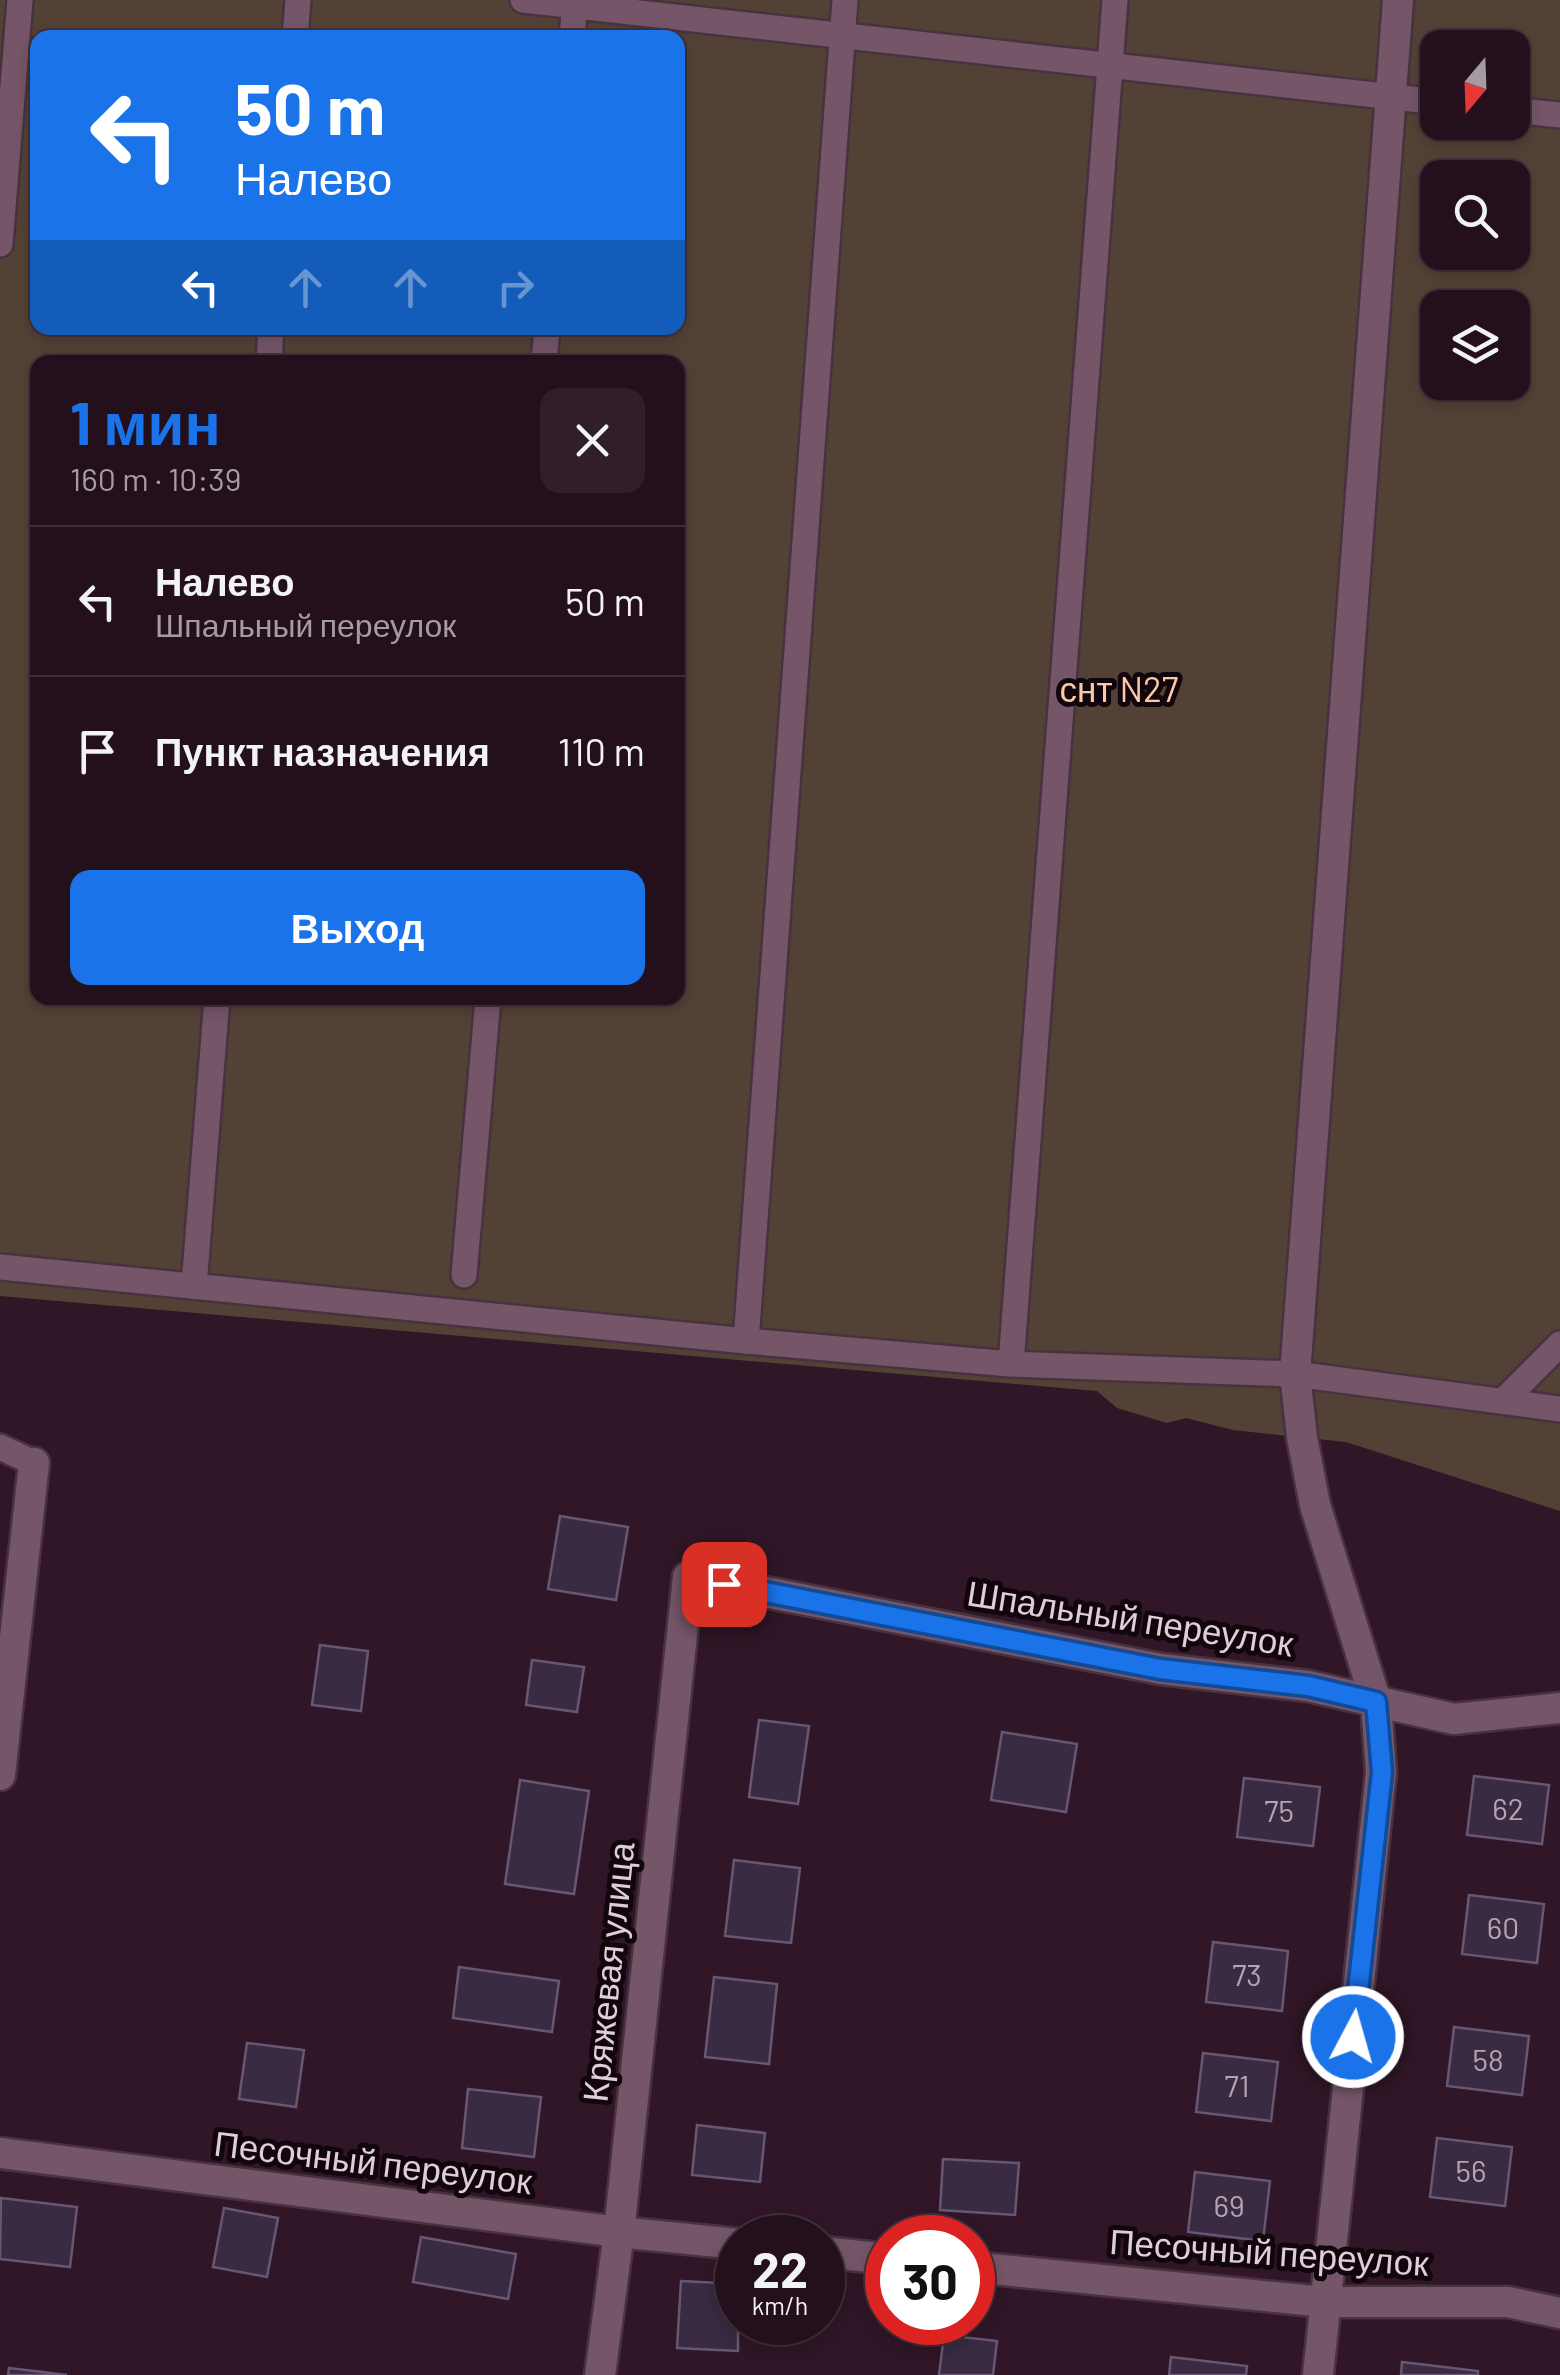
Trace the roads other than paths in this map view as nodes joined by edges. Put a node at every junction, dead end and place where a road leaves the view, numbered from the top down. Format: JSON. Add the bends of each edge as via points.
{"nodes":[{"id":1,"x":20,"y":0,"type":"edge"},
{"id":2,"x":298,"y":0,"type":"edge"},
{"id":3,"x":523,"y":0,"type":"edge"},
{"id":4,"x":845,"y":0,"type":"edge"},
{"id":5,"x":1116,"y":0,"type":"edge"},
{"id":6,"x":1398,"y":0,"type":"edge"},
{"id":7,"x":575,"y":2,"type":"edge"},
{"id":8,"x":296,"y":30,"type":"edge"},
{"id":9,"x":573,"y":30,"type":"edge"},
{"id":10,"x":843,"y":35,"type":"junction"},
{"id":11,"x":1111,"y":65,"type":"junction"},
{"id":12,"x":1390,"y":97,"type":"junction"},
{"id":13,"x":1420,"y":100,"type":"edge"},
{"id":14,"x":1530,"y":112,"type":"edge"},
{"id":15,"x":1560,"y":115,"type":"edge"},
{"id":16,"x":0,"y":244,"type":"edge"},
{"id":17,"x":216,"y":1005,"type":"edge"},
{"id":18,"x":487,"y":1005,"type":"edge"},
{"id":19,"x":0,"y":1267,"type":"edge"},
{"id":20,"x":464,"y":1275,"type":"dead end"},
{"id":21,"x":194,"y":1286,"type":"junction"},
{"id":22,"x":746,"y":1341,"type":"junction"},
{"id":23,"x":1560,"y":1344,"type":"edge"},
{"id":24,"x":1011,"y":1364,"type":"junction"},
{"id":25,"x":1296,"y":1374,"type":"junction"},
{"id":26,"x":1503,"y":1402,"type":"junction"},
{"id":27,"x":1560,"y":1409,"type":"edge"},
{"id":28,"x":0,"y":1448,"type":"edge"},
{"id":29,"x":34,"y":1464,"type":"joint"},
{"id":30,"x":688,"y":1577,"type":"joint"},
{"id":31,"x":1376,"y":1702,"type":"junction"},
{"id":32,"x":1560,"y":1708,"type":"edge"},
{"id":33,"x":0,"y":1775,"type":"edge"},
{"id":34,"x":0,"y":2153,"type":"edge"},
{"id":35,"x":619,"y":2232,"type":"junction"},
{"id":36,"x":715,"y":2242,"type":"edge"},
{"id":37,"x":995,"y":2269,"type":"edge"},
{"id":38,"x":1325,"y":2302,"type":"junction"},
{"id":39,"x":1560,"y":2313,"type":"edge"},
{"id":40,"x":600,"y":2375,"type":"edge"},
{"id":41,"x":1318,"y":2375,"type":"edge"}],
"edges":[{"from":1,"to":16,"type":"lane"},
{"from":2,"to":8,"type":"lane"},
{"from":3,"to":7,"type":"lane"},
{"from":4,"to":10,"type":"lane"},
{"from":5,"to":11,"type":"lane"},
{"from":6,"to":12,"type":"street"},
{"from":7,"to":9,"type":"lane"},
{"from":7,"to":10,"type":"lane"},
{"from":10,"to":11,"type":"lane"},
{"from":10,"to":22,"type":"lane"},
{"from":11,"to":12,"type":"lane"},
{"from":11,"to":24,"type":"lane"},
{"from":12,"to":13,"type":"lane"},
{"from":12,"to":25,"type":"street"},
{"from":14,"to":15,"type":"lane"},
{"from":17,"to":21,"type":"lane"},
{"from":18,"to":20,"type":"lane"},
{"from":19,"to":21,"type":"lane"},
{"from":21,"to":22,"type":"lane"},
{"from":22,"to":24,"type":"lane"},
{"from":23,"to":26,"type":"lane"},
{"from":24,"to":25,"type":"lane"},
{"from":25,"to":26,"type":"lane"},
{"from":25,"to":31,"type":"street","via":[[1315,1506]]},
{"from":26,"to":27,"type":"lane"},
{"from":28,"to":29,"type":"lane"},
{"from":29,"to":33,"type":"street"},
{"from":30,"to":31,"type":"street","name":"Шпальный переулок","via":[[1160,1669],[1308,1686]]},
{"from":30,"to":35,"type":"street","name":"Кряжевая улица"},
{"from":31,"to":32,"type":"street","name":"Шпальный переулок","via":[[1454,1719]]},
{"from":31,"to":38,"type":"street","via":[[1382,1772]]},
{"from":34,"to":35,"type":"street","name":"Песочный переулок"},
{"from":35,"to":36,"type":"street","name":"Песочный переулок"},
{"from":35,"to":40,"type":"street","name":"Кряжевая улица"},
{"from":37,"to":38,"type":"street","name":"Песочный переулок"},
{"from":38,"to":39,"type":"street","name":"Песочный переулок","via":[[1508,2302]]},
{"from":38,"to":41,"type":"street"}]}
